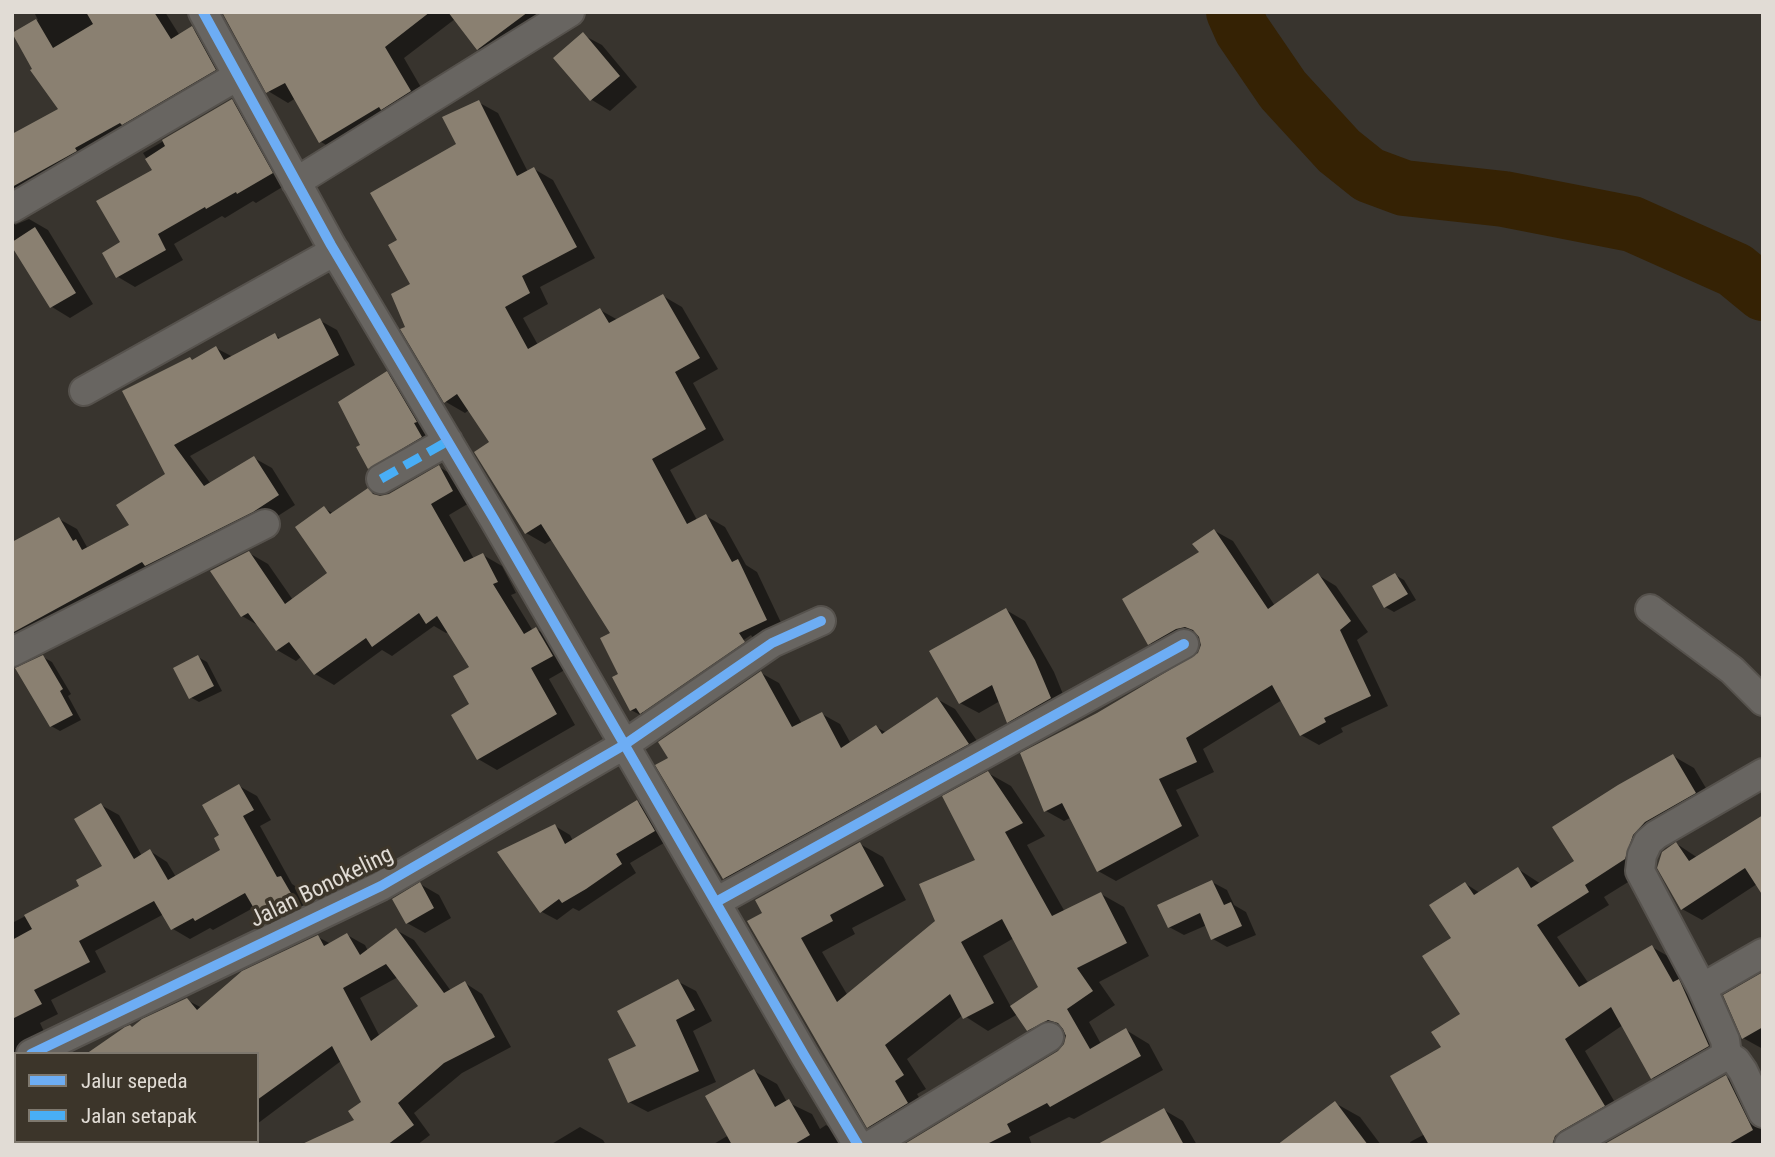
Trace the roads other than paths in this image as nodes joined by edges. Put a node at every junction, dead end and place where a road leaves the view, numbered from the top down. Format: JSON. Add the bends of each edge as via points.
{"nodes":[{"id":1,"x":203,"y":12,"type":"edge"},
{"id":2,"x":570,"y":12,"type":"edge"},
{"id":3,"x":236,"y":77,"type":"junction"},
{"id":4,"x":296,"y":182,"type":"junction"},
{"id":5,"x":12,"y":208,"type":"edge"},
{"id":6,"x":335,"y":251,"type":"junction"},
{"id":7,"x":84,"y":391,"type":"dead end"},
{"id":8,"x":448,"y":441,"type":"junction"},
{"id":9,"x":381,"y":479,"type":"dead end"},
{"id":10,"x":265,"y":524,"type":"dead end"},
{"id":11,"x":1650,"y":609,"type":"dead end"},
{"id":12,"x":821,"y":621,"type":"dead end"},
{"id":13,"x":1184,"y":644,"type":"dead end"},
{"id":14,"x":12,"y":652,"type":"edge"},
{"id":15,"x":1763,"y":701,"type":"edge"},
{"id":16,"x":624,"y":745,"type":"junction"},
{"id":17,"x":1763,"y":774,"type":"edge"},
{"id":18,"x":716,"y":902,"type":"junction"},
{"id":19,"x":1763,"y":953,"type":"edge"},
{"id":20,"x":1702,"y":988,"type":"junction"},
{"id":21,"x":1049,"y":1037,"type":"dead end"},
{"id":22,"x":35,"y":1052,"type":"edge"},
{"id":23,"x":1727,"y":1055,"type":"junction"},
{"id":24,"x":1763,"y":1113,"type":"edge"},
{"id":25,"x":858,"y":1145,"type":"edge"},
{"id":26,"x":871,"y":1145,"type":"edge"},
{"id":27,"x":1569,"y":1145,"type":"edge"}],
"edges":[{"from":1,"to":3,"type":"street"},
{"from":2,"to":4,"type":"street"},
{"from":3,"to":4,"type":"street"},
{"from":3,"to":5,"type":"street"},
{"from":4,"to":6,"type":"street"},
{"from":6,"to":7,"type":"street"},
{"from":6,"to":8,"type":"street"},
{"from":8,"to":9,"type":"street"},
{"from":8,"to":16,"type":"street"},
{"from":10,"to":14,"type":"street"},
{"from":11,"to":15,"type":"street","via":[[1732,670]]},
{"from":12,"to":16,"type":"street","name":"Jalan Bonokeling","via":[[772,643]]},
{"from":13,"to":18,"type":"street"},
{"from":16,"to":18,"type":"street"},
{"from":16,"to":22,"type":"street","name":"Jalan Bonokeling","via":[[381,886]]},
{"from":17,"to":20,"type":"street","via":[[1657,835],[1642,855],[1640,871]]},
{"from":18,"to":25,"type":"street"},
{"from":19,"to":20,"type":"street"},
{"from":20,"to":23,"type":"street"},
{"from":21,"to":26,"type":"street"},
{"from":23,"to":24,"type":"street","via":[[1744,1071]]},
{"from":23,"to":27,"type":"street"}]}
